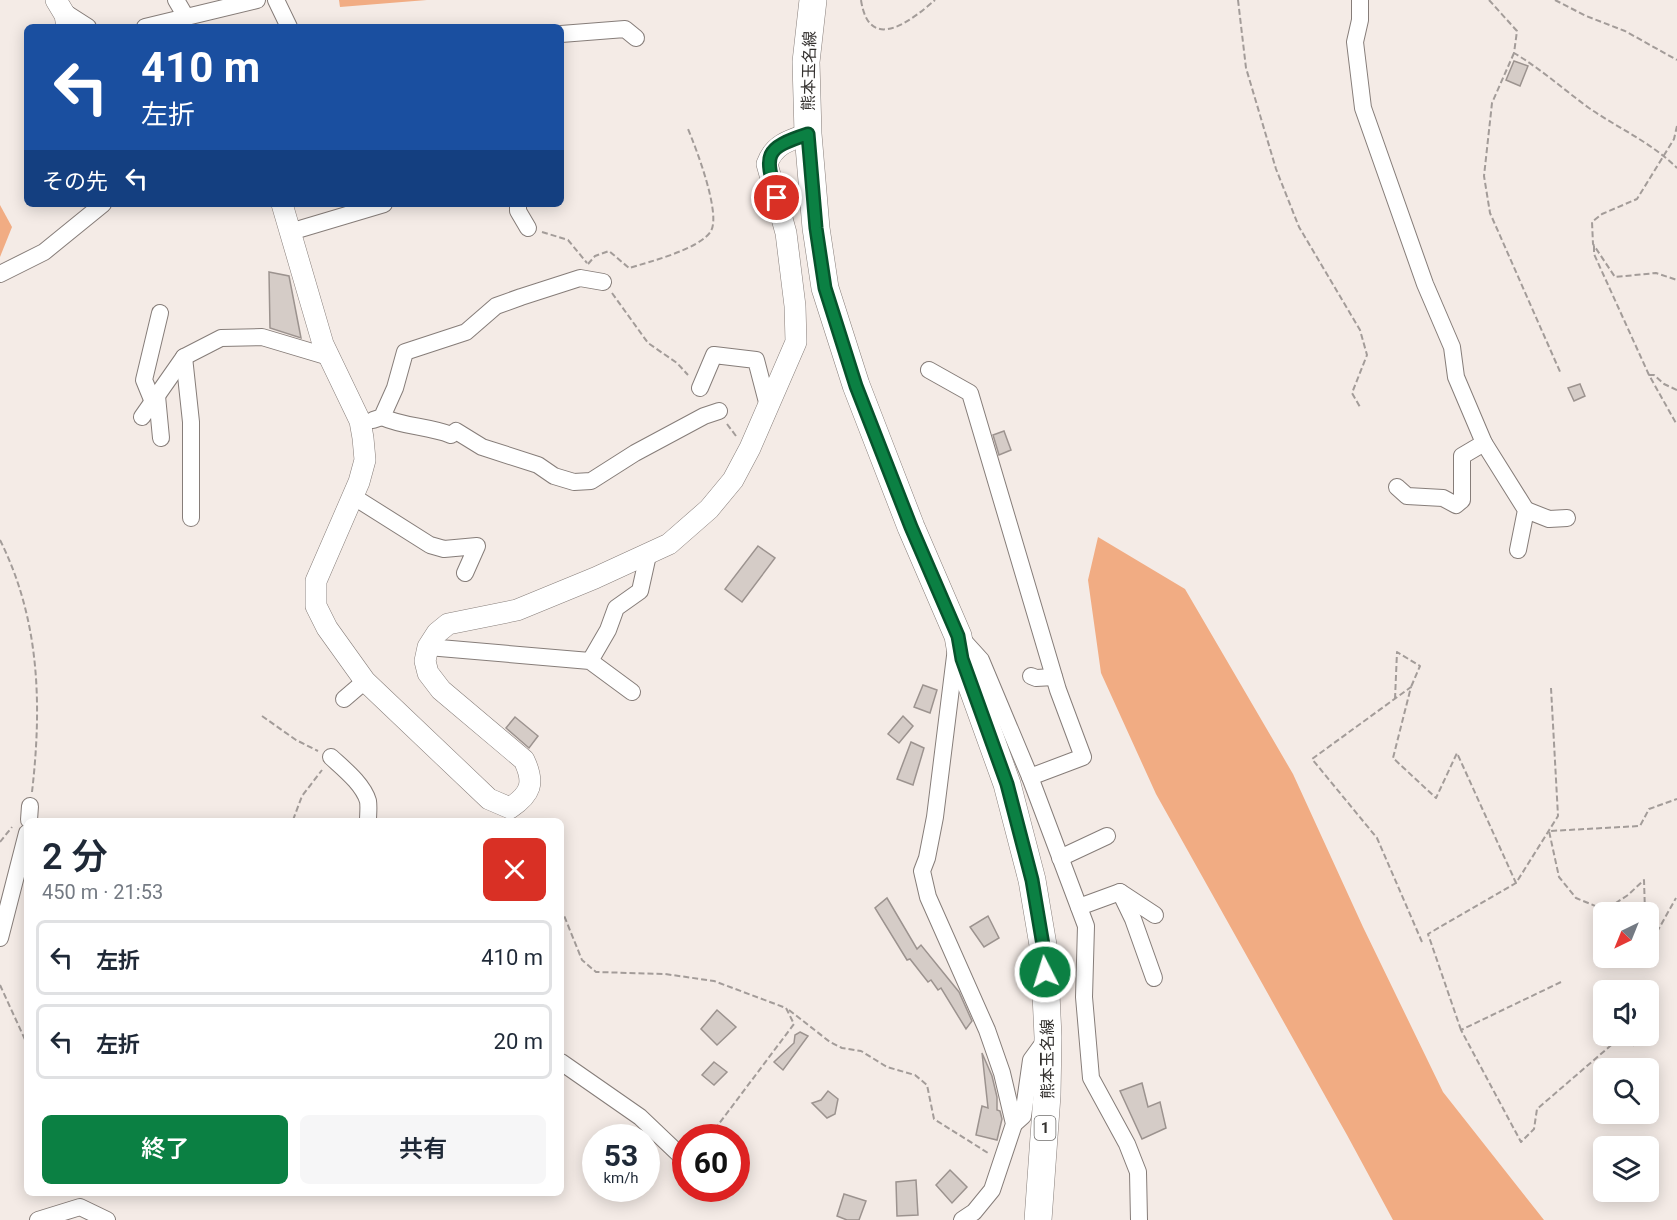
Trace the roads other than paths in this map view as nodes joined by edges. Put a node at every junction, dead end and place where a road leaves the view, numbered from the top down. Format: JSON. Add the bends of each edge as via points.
{"nodes":[{"id":1,"x":176,"y":0,"type":"edge"},
{"id":2,"x":257,"y":0,"type":"edge"},
{"id":3,"x":276,"y":0,"type":"edge"},
{"id":4,"x":813,"y":0,"type":"edge"},
{"id":5,"x":1360,"y":0,"type":"edge"},
{"id":6,"x":62,"y":13,"type":"edge"},
{"id":7,"x":186,"y":17,"type":"junction"},
{"id":8,"x":82,"y":24,"type":"edge"},
{"id":9,"x":157,"y":24,"type":"edge"},
{"id":10,"x":288,"y":24,"type":"edge"},
{"id":11,"x":564,"y":34,"type":"edge"},
{"id":12,"x":636,"y":38,"type":"dead end"},
{"id":13,"x":808,"y":134,"type":"junction"},
{"id":14,"x":99,"y":207,"type":"edge"},
{"id":15,"x":283,"y":207,"type":"edge"},
{"id":16,"x":374,"y":207,"type":"edge"},
{"id":17,"x":518,"y":207,"type":"edge"},
{"id":18,"x":528,"y":228,"type":"road end"},
{"id":19,"x":290,"y":232,"type":"junction"},
{"id":20,"x":0,"y":274,"type":"edge"},
{"id":21,"x":603,"y":282,"type":"road end"},
{"id":22,"x":160,"y":313,"type":"dead end"},
{"id":23,"x":184,"y":357,"type":"junction"},
{"id":24,"x":329,"y":357,"type":"junction"},
{"id":25,"x":929,"y":370,"type":"dead end"},
{"id":26,"x":700,"y":388,"type":"road end"},
{"id":27,"x":155,"y":399,"type":"junction"},
{"id":28,"x":768,"y":406,"type":"junction"},
{"id":29,"x":719,"y":411,"type":"road end"},
{"id":30,"x":142,"y":417,"type":"dead end"},
{"id":31,"x":382,"y":417,"type":"junction"},
{"id":32,"x":361,"y":424,"type":"junction"},
{"id":33,"x":161,"y":438,"type":"dead end"},
{"id":34,"x":1484,"y":443,"type":"junction"},
{"id":35,"x":1397,"y":487,"type":"dead end"},
{"id":36,"x":354,"y":497,"type":"junction"},
{"id":37,"x":1526,"y":510,"type":"junction"},
{"id":38,"x":191,"y":518,"type":"dead end"},
{"id":39,"x":1567,"y":518,"type":"dead end"},
{"id":40,"x":1518,"y":550,"type":"dead end"},
{"id":41,"x":648,"y":555,"type":"junction"},
{"id":42,"x":465,"y":573,"type":"dead end"},
{"id":43,"x":958,"y":636,"type":"junction"},
{"id":44,"x":428,"y":647,"type":"junction"},
{"id":45,"x":590,"y":661,"type":"junction"},
{"id":46,"x":1031,"y":676,"type":"dead end"},
{"id":47,"x":1054,"y":677,"type":"junction"},
{"id":48,"x":365,"y":681,"type":"junction"},
{"id":49,"x":632,"y":692,"type":"dead end"},
{"id":50,"x":344,"y":699,"type":"dead end"},
{"id":51,"x":331,"y":757,"type":"road end"},
{"id":52,"x":1030,"y":777,"type":"junction"},
{"id":53,"x":368,"y":818,"type":"edge"},
{"id":54,"x":1107,"y":836,"type":"dead end"},
{"id":55,"x":24,"y":858,"type":"edge"},
{"id":56,"x":1060,"y":858,"type":"junction"},
{"id":57,"x":22,"y":875,"type":"edge"},
{"id":58,"x":1120,"y":892,"type":"junction"},
{"id":59,"x":1079,"y":907,"type":"junction"},
{"id":60,"x":1155,"y":915,"type":"dead end"},
{"id":61,"x":0,"y":938,"type":"edge"},
{"id":62,"x":1154,"y":978,"type":"dead end"},
{"id":63,"x":1048,"y":1037,"type":"junction"},
{"id":64,"x":564,"y":1064,"type":"edge"},
{"id":65,"x":1014,"y":1124,"type":"junction"},
{"id":66,"x":672,"y":1147,"type":"edge"},
{"id":67,"x":38,"y":1220,"type":"edge"},
{"id":68,"x":107,"y":1220,"type":"edge"},
{"id":69,"x":962,"y":1220,"type":"edge"},
{"id":70,"x":1038,"y":1220,"type":"edge"},
{"id":71,"x":1139,"y":1220,"type":"edge"}],
"edges":[{"from":1,"to":7,"type":"street"},
{"from":2,"to":7,"type":"street"},
{"from":3,"to":10,"type":"street"},
{"from":4,"to":13,"type":"main road","name":"熊本玉名線","number":"1","via":[[806,62]]},
{"from":5,"to":34,"type":"street","via":[[1355,42],[1363,108],[1425,284],[1452,346],[1456,377]]},
{"from":6,"to":8,"type":"street"},
{"from":7,"to":9,"type":"street"},
{"from":11,"to":12,"type":"street","via":[[625,29]]},
{"from":13,"to":28,"type":"street","via":[[777,147],[767,164],[786,233],[796,342]]},
{"from":13,"to":43,"type":"main road","name":"熊本玉名線","number":"1","via":[[825,288],[856,386]]},
{"from":14,"to":20,"type":"street","via":[[44,252]]},
{"from":15,"to":19,"type":"street"},
{"from":16,"to":19,"type":"street"},
{"from":17,"to":18,"type":"street"},
{"from":19,"to":24,"type":"street"},
{"from":21,"to":31,"type":"street","via":[[580,278],[520,297],[496,306],[466,332],[405,352]]},
{"from":22,"to":27,"type":"street","via":[[144,380]]},
{"from":23,"to":24,"type":"street","via":[[221,338],[262,337]]},
{"from":23,"to":27,"type":"street"},
{"from":23,"to":38,"type":"street","via":[[191,422]]},
{"from":24,"to":32,"type":"street"},
{"from":25,"to":47,"type":"street","via":[[970,393]]},
{"from":26,"to":28,"type":"street","via":[[714,356],[756,360]]},
{"from":27,"to":30,"type":"street"},
{"from":27,"to":33,"type":"street"},
{"from":28,"to":41,"type":"street","via":[[732,480],[709,509],[669,544]]},
{"from":29,"to":31,"type":"street","via":[[635,453],[591,481],[574,482],[554,476],[538,465],[482,447],[456,431],[451,435]]},
{"from":31,"to":32,"type":"street"},
{"from":32,"to":36,"type":"street","via":[[365,460]]},
{"from":34,"to":35,"type":"street","via":[[1462,456],[1462,500],[1456,505],[1443,498],[1407,496]]},
{"from":34,"to":37,"type":"street"},
{"from":36,"to":42,"type":"street","via":[[430,545],[444,549],[477,546]]},
{"from":36,"to":48,"type":"street","via":[[316,581],[316,606]]},
{"from":37,"to":39,"type":"street","via":[[1550,519]]},
{"from":37,"to":40,"type":"street"},
{"from":41,"to":44,"type":"street","via":[[516,610],[448,624]]},
{"from":41,"to":45,"type":"street","via":[[640,591],[616,608]]},
{"from":43,"to":52,"type":"street","via":[[981,660]]},
{"from":43,"to":63,"type":"main road","name":"熊本玉名線","number":"1","via":[[962,659],[1007,784],[1032,880],[1044,951]]},
{"from":43,"to":65,"type":"street","via":[[935,817],[922,871],[928,897],[987,1030]]},
{"from":44,"to":45,"type":"street"},
{"from":44,"to":48,"type":"street","via":[[428,673],[441,690],[524,760],[530,771],[530,787],[523,799],[510,808],[489,799]]},
{"from":45,"to":49,"type":"street"},
{"from":46,"to":47,"type":"street"},
{"from":47,"to":52,"type":"street","via":[[1083,758]]},
{"from":48,"to":50,"type":"street"},
{"from":51,"to":53,"type":"street","via":[[362,791],[368,802]]},
{"from":52,"to":56,"type":"street"},
{"from":54,"to":56,"type":"street"},
{"from":55,"to":57,"type":"street"},
{"from":56,"to":59,"type":"street"},
{"from":57,"to":61,"type":"street"},
{"from":58,"to":59,"type":"street"},
{"from":58,"to":60,"type":"street"},
{"from":58,"to":62,"type":"street"},
{"from":59,"to":71,"type":"street","via":[[1086,926],[1084,997],[1091,1078],[1138,1172]]},
{"from":63,"to":65,"type":"street","via":[[1031,1060],[1023,1116]]},
{"from":63,"to":70,"type":"main road","name":"熊本玉名線","number":"1"},
{"from":64,"to":66,"type":"street","via":[[640,1117]]},
{"from":65,"to":69,"type":"street","via":[[992,1190]]},
{"from":67,"to":68,"type":"street","via":[[80,1207]]}]}
